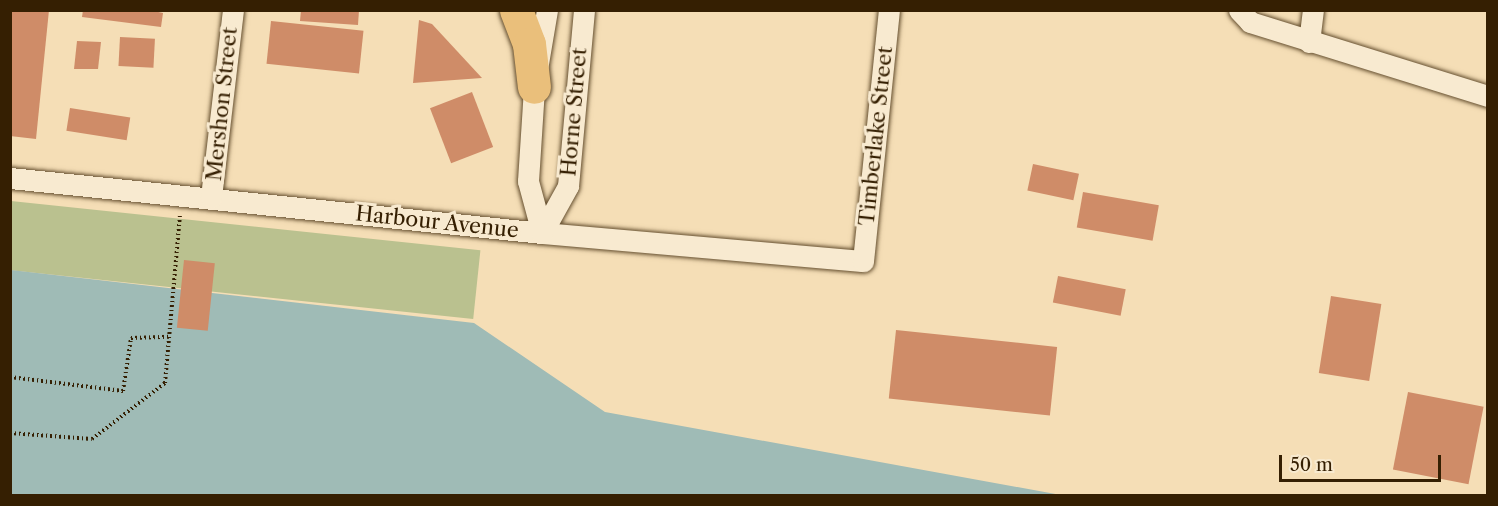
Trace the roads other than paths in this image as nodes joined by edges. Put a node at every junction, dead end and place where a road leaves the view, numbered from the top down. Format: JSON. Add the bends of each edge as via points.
{"nodes":[{"id":1,"x":232,"y":10,"type":"edge"},
{"id":2,"x":516,"y":10,"type":"edge"},
{"id":3,"x":547,"y":10,"type":"edge"},
{"id":4,"x":584,"y":10,"type":"edge"},
{"id":5,"x":889,"y":10,"type":"edge"},
{"id":6,"x":1313,"y":10,"type":"edge"},
{"id":7,"x":1244,"y":16,"type":"edge"},
{"id":8,"x":1309,"y":42,"type":"junction"},
{"id":9,"x":534,"y":87,"type":"junction"},
{"id":10,"x":1488,"y":96,"type":"edge"},
{"id":11,"x":10,"y":178,"type":"edge"},
{"id":12,"x":211,"y":197,"type":"junction"},
{"id":13,"x":542,"y":233,"type":"junction"},
{"id":14,"x":863,"y":261,"type":"joint"}],
"edges":[{"from":1,"to":12,"type":"street","name":"Mershon Street"},
{"from":2,"to":9,"type":"highway","via":[[529,44]]},
{"from":3,"to":9,"type":"street","name":"Horne Street"},
{"from":4,"to":13,"type":"street","name":"Horne Street","via":[[568,186]]},
{"from":5,"to":14,"type":"street","name":"Timberlake Street"},
{"from":6,"to":8,"type":"street"},
{"from":7,"to":8,"type":"street"},
{"from":8,"to":10,"type":"street"},
{"from":9,"to":13,"type":"street","name":"Horne Street","via":[[528,181]]},
{"from":11,"to":12,"type":"street","name":"Harbour Avenue"},
{"from":12,"to":13,"type":"street","name":"Harbour Avenue"},
{"from":13,"to":14,"type":"street","name":"Harbour Avenue"}]}
